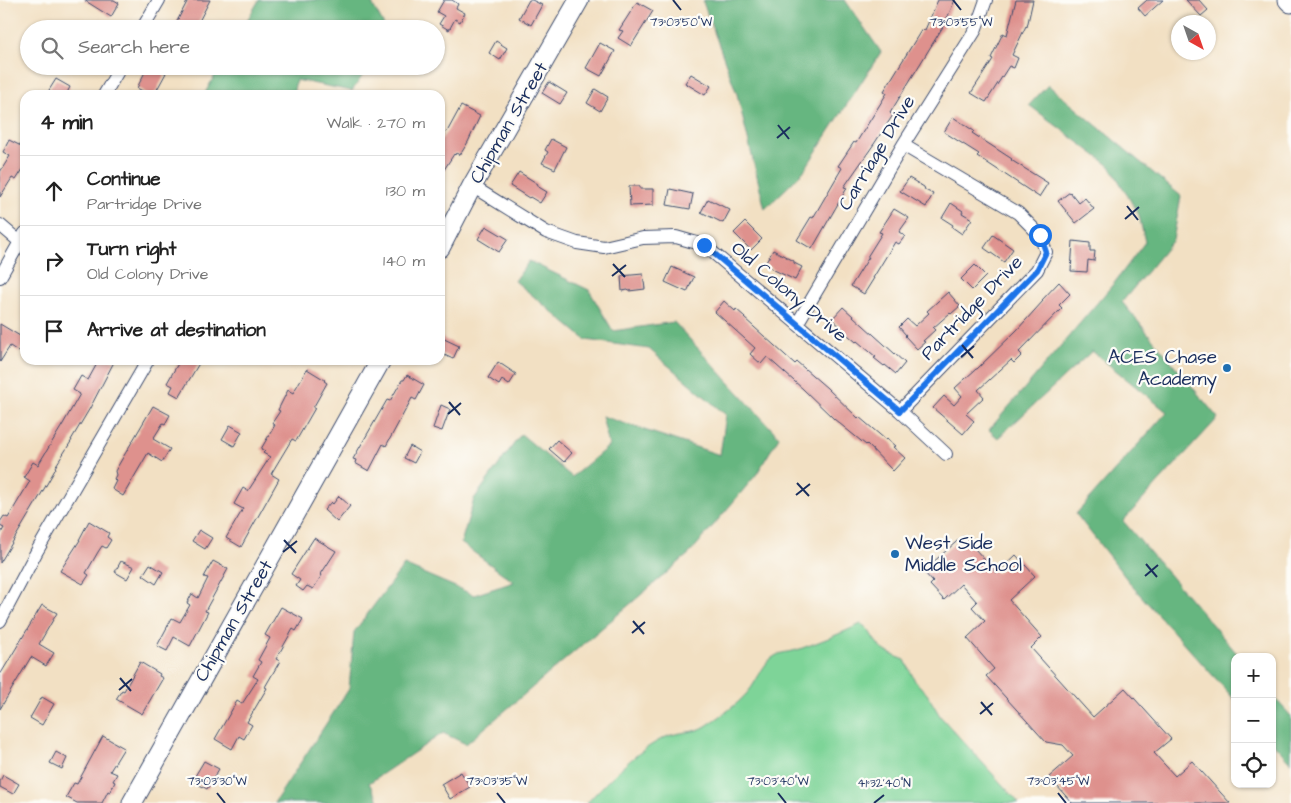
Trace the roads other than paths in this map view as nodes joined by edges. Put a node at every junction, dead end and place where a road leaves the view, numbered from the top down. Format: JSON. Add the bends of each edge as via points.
{"nodes":[{"id":1,"x":159,"y":0,"type":"edge"},
{"id":2,"x":580,"y":0,"type":"edge"},
{"id":3,"x":986,"y":0,"type":"edge"},
{"id":4,"x":1288,"y":0,"type":"edge"},
{"id":5,"x":1291,"y":4,"type":"edge"},
{"id":6,"x":147,"y":20,"type":"edge"},
{"id":7,"x":116,"y":75,"type":"edge"},
{"id":8,"x":107,"y":90,"type":"edge"},
{"id":9,"x":903,"y":146,"type":"junction"},
{"id":10,"x":472,"y":186,"type":"junction"},
{"id":11,"x":0,"y":225,"type":"edge"},
{"id":12,"x":20,"y":237,"type":"edge"},
{"id":13,"x":445,"y":238,"type":"edge"},
{"id":14,"x":20,"y":242,"type":"edge"},
{"id":15,"x":0,"y":277,"type":"edge"},
{"id":16,"x":797,"y":324,"type":"junction"},
{"id":17,"x":145,"y":365,"type":"edge"},
{"id":18,"x":378,"y":365,"type":"edge"},
{"id":19,"x":900,"y":411,"type":"junction"},
{"id":20,"x":946,"y":454,"type":"dead end"},
{"id":21,"x":0,"y":621,"type":"edge"},
{"id":22,"x":132,"y":803,"type":"edge"}],
"edges":[{"from":1,"to":6,"type":"street"},
{"from":2,"to":10,"type":"street","name":"Chipman Street"},
{"from":3,"to":9,"type":"street","name":"Carriage Drive","via":[[974,31]]},
{"from":4,"to":5,"type":"street"},
{"from":7,"to":8,"type":"street"},
{"from":9,"to":16,"type":"street","name":"Carriage Drive"},
{"from":9,"to":19,"type":"street","name":"Partridge Drive","via":[[1018,214],[1040,235],[1046,252],[1037,270]]},
{"from":10,"to":13,"type":"street","name":"Chipman Street"},
{"from":10,"to":16,"type":"street","name":"Old Colony Drive","via":[[546,232],[577,243],[604,247],[643,238],[676,237],[704,245]]},
{"from":11,"to":12,"type":"street"},
{"from":14,"to":15,"type":"street"},
{"from":16,"to":19,"type":"street","name":"Old Colony Drive"},
{"from":17,"to":21,"type":"street"},
{"from":18,"to":22,"type":"street","name":"Chipman Street"},
{"from":19,"to":20,"type":"street","name":"Old Colony Drive"}]}
